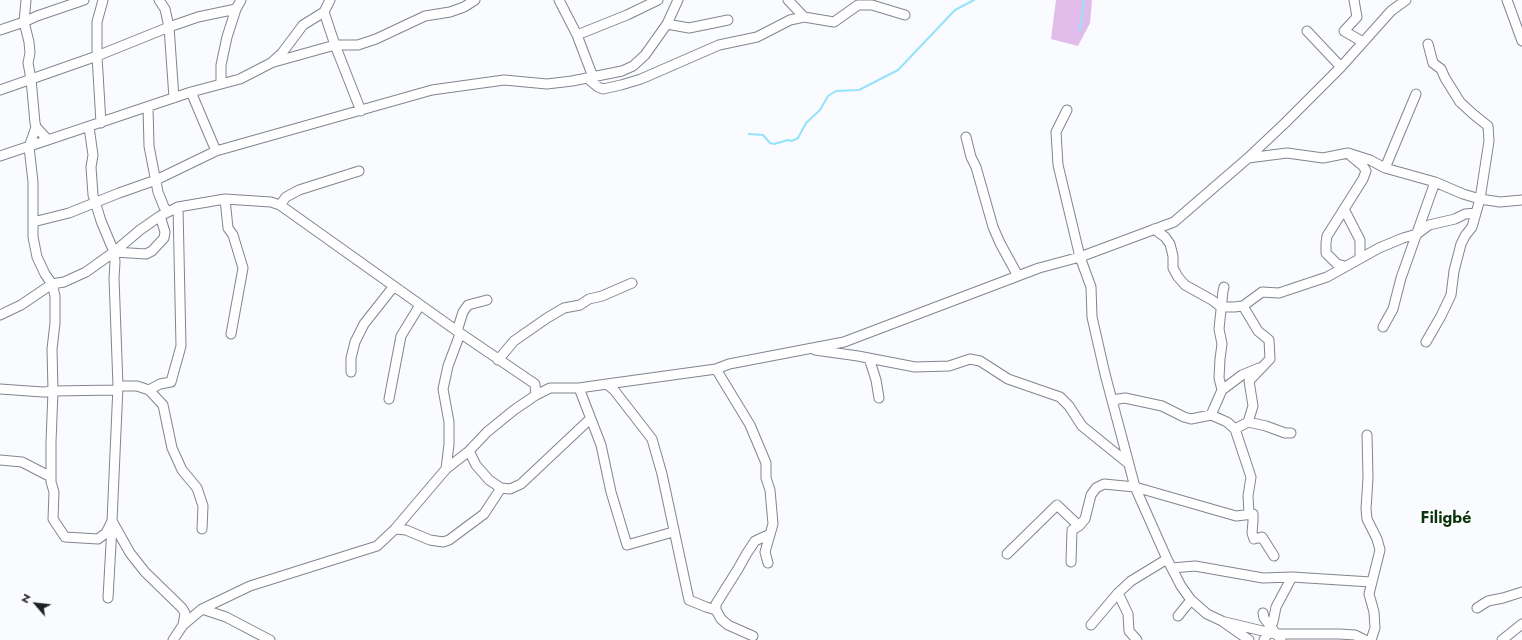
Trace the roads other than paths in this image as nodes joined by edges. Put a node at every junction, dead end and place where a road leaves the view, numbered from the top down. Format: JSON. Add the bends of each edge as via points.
{"nodes":[{"id":1,"x":26,"y":0,"type":"edge"},
{"id":2,"x":84,"y":0,"type":"edge"},
{"id":3,"x":159,"y":0,"type":"edge"},
{"id":4,"x":241,"y":0,"type":"edge"},
{"id":5,"x":330,"y":0,"type":"edge"},
{"id":6,"x":475,"y":0,"type":"edge"},
{"id":7,"x":559,"y":0,"type":"edge"},
{"id":8,"x":658,"y":0,"type":"edge"},
{"id":9,"x":678,"y":0,"type":"edge"},
{"id":10,"x":788,"y":0,"type":"edge"},
{"id":11,"x":1354,"y":0,"type":"edge"},
{"id":12,"x":1406,"y":0,"type":"edge"},
{"id":13,"x":1507,"y":0,"type":"edge"},
{"id":14,"x":99,"y":2,"type":"edge"},
{"id":15,"x":236,"y":9,"type":"junction"},
{"id":16,"x":324,"y":12,"type":"junction"},
{"id":17,"x":905,"y":15,"type":"dead end"},
{"id":18,"x":804,"y":17,"type":"junction"},
{"id":19,"x":728,"y":20,"type":"dead end"},
{"id":20,"x":24,"y":22,"type":"junction"},
{"id":21,"x":667,"y":24,"type":"junction"},
{"id":22,"x":169,"y":27,"type":"junction"},
{"id":23,"x":0,"y":30,"type":"edge"},
{"id":24,"x":1307,"y":32,"type":"dead end"},
{"id":25,"x":577,"y":34,"type":"junction"},
{"id":26,"x":1522,"y":41,"type":"edge"},
{"id":27,"x":1363,"y":42,"type":"junction"},
{"id":28,"x":1428,"y":44,"type":"dead end"},
{"id":29,"x":335,"y":45,"type":"junction"},
{"id":30,"x":97,"y":56,"type":"junction"},
{"id":31,"x":28,"y":63,"type":"junction"},
{"id":32,"x":271,"y":63,"type":"junction"},
{"id":33,"x":1341,"y":67,"type":"junction"},
{"id":34,"x":590,"y":78,"type":"junction"},
{"id":35,"x":31,"y":79,"type":"junction"},
{"id":36,"x":17,"y":83,"type":"junction"},
{"id":37,"x":221,"y":84,"type":"junction"},
{"id":38,"x":0,"y":90,"type":"edge"},
{"id":39,"x":191,"y":92,"type":"junction"},
{"id":40,"x":1416,"y":94,"type":"dead end"},
{"id":41,"x":174,"y":98,"type":"junction"},
{"id":42,"x":148,"y":107,"type":"junction"},
{"id":43,"x":1066,"y":110,"type":"dead end"},
{"id":44,"x":361,"y":111,"type":"junction"},
{"id":45,"x":101,"y":123,"type":"junction"},
{"id":46,"x":36,"y":127,"type":"junction"},
{"id":47,"x":89,"y":127,"type":"junction"},
{"id":48,"x":966,"y":137,"type":"dead end"},
{"id":49,"x":48,"y":140,"type":"junction"},
{"id":50,"x":29,"y":148,"type":"junction"},
{"id":51,"x":1257,"y":150,"type":"junction"},
{"id":52,"x":216,"y":151,"type":"junction"},
{"id":53,"x":1348,"y":153,"type":"junction"},
{"id":54,"x":0,"y":156,"type":"edge"},
{"id":55,"x":1268,"y":156,"type":"junction"},
{"id":56,"x":1248,"y":158,"type":"junction"},
{"id":57,"x":1386,"y":168,"type":"junction"},
{"id":58,"x":359,"y":171,"type":"dead end"},
{"id":59,"x":156,"y":180,"type":"junction"},
{"id":60,"x":1435,"y":182,"type":"junction"},
{"id":61,"x":225,"y":199,"type":"junction"},
{"id":62,"x":1480,"y":199,"type":"junction"},
{"id":63,"x":1522,"y":200,"type":"edge"},
{"id":64,"x":96,"y":203,"type":"junction"},
{"id":65,"x":280,"y":205,"type":"junction"},
{"id":66,"x":178,"y":208,"type":"junction"},
{"id":67,"x":1344,"y":209,"type":"junction"},
{"id":68,"x":1476,"y":212,"type":"junction"},
{"id":69,"x":164,"y":214,"type":"junction"},
{"id":70,"x":33,"y":222,"type":"junction"},
{"id":71,"x":1154,"y":229,"type":"junction"},
{"id":72,"x":1417,"y":234,"type":"junction"},
{"id":73,"x":114,"y":252,"type":"junction"},
{"id":74,"x":1080,"y":257,"type":"junction"},
{"id":75,"x":1360,"y":258,"type":"junction"},
{"id":76,"x":1345,"y":266,"type":"junction"},
{"id":77,"x":1018,"y":276,"type":"junction"},
{"id":78,"x":632,"y":283,"type":"dead end"},
{"id":79,"x":52,"y":284,"type":"junction"},
{"id":80,"x":394,"y":286,"type":"junction"},
{"id":81,"x":1224,"y":288,"type":"dead end"},
{"id":82,"x":487,"y":300,"type":"dead end"},
{"id":83,"x":420,"y":305,"type":"junction"},
{"id":84,"x":1243,"y":306,"type":"junction"},
{"id":85,"x":1221,"y":307,"type":"junction"},
{"id":86,"x":0,"y":315,"type":"edge"},
{"id":87,"x":1382,"y":327,"type":"dead end"},
{"id":88,"x":458,"y":332,"type":"junction"},
{"id":89,"x":231,"y":334,"type":"dead end"},
{"id":90,"x":1426,"y":342,"type":"dead end"},
{"id":91,"x":811,"y":349,"type":"junction"},
{"id":92,"x":869,"y":358,"type":"junction"},
{"id":93,"x":498,"y":360,"type":"junction"},
{"id":94,"x":1264,"y":366,"type":"junction"},
{"id":95,"x":716,"y":369,"type":"junction"},
{"id":96,"x":351,"y":372,"type":"dead end"},
{"id":97,"x":535,"y":384,"type":"junction"},
{"id":98,"x":607,"y":384,"type":"junction"},
{"id":99,"x":117,"y":388,"type":"junction"},
{"id":100,"x":550,"y":388,"type":"junction"},
{"id":101,"x":579,"y":388,"type":"junction"},
{"id":102,"x":0,"y":389,"type":"edge"},
{"id":103,"x":149,"y":390,"type":"junction"},
{"id":104,"x":1222,"y":390,"type":"junction"},
{"id":105,"x":53,"y":391,"type":"junction"},
{"id":106,"x":536,"y":395,"type":"junction"},
{"id":107,"x":879,"y":398,"type":"dead end"},
{"id":108,"x":389,"y":399,"type":"dead end"},
{"id":109,"x":1112,"y":400,"type":"junction"},
{"id":110,"x":1210,"y":415,"type":"junction"},
{"id":111,"x":590,"y":419,"type":"junction"},
{"id":112,"x":1248,"y":422,"type":"junction"},
{"id":113,"x":1235,"y":429,"type":"junction"},
{"id":114,"x":1291,"y":433,"type":"dead end"},
{"id":115,"x":1367,"y":435,"type":"dead end"},
{"id":116,"x":469,"y":451,"type":"junction"},
{"id":117,"x":0,"y":460,"type":"edge"},
{"id":118,"x":1129,"y":464,"type":"junction"},
{"id":119,"x":446,"y":469,"type":"junction"},
{"id":120,"x":51,"y":477,"type":"junction"},
{"id":121,"x":1135,"y":487,"type":"junction"},
{"id":122,"x":501,"y":488,"type":"junction"},
{"id":123,"x":1253,"y":514,"type":"junction"},
{"id":124,"x":112,"y":521,"type":"junction"},
{"id":125,"x":1079,"y":526,"type":"junction"},
{"id":126,"x":202,"y":529,"type":"dead end"},
{"id":127,"x":395,"y":529,"type":"junction"},
{"id":128,"x":673,"y":532,"type":"junction"},
{"id":129,"x":770,"y":534,"type":"junction"},
{"id":130,"x":1007,"y":554,"type":"dead end"},
{"id":131,"x":1274,"y":556,"type":"dead end"},
{"id":132,"x":1167,"y":559,"type":"junction"},
{"id":133,"x":1071,"y":562,"type":"dead end"},
{"id":134,"x":768,"y":563,"type":"dead end"},
{"id":135,"x":1172,"y":568,"type":"junction"},
{"id":136,"x":1292,"y":577,"type":"junction"},
{"id":137,"x":1371,"y":582,"type":"junction"},
{"id":138,"x":1522,"y":592,"type":"edge"},
{"id":139,"x":1118,"y":594,"type":"junction"},
{"id":140,"x":108,"y":598,"type":"dead end"},
{"id":141,"x":1191,"y":600,"type":"junction"},
{"id":142,"x":202,"y":608,"type":"junction"},
{"id":143,"x":1478,"y":608,"type":"dead end"},
{"id":144,"x":716,"y":610,"type":"junction"},
{"id":145,"x":1263,"y":613,"type":"dead end"},
{"id":146,"x":1178,"y":616,"type":"dead end"},
{"id":147,"x":1222,"y":621,"type":"junction"},
{"id":148,"x":1522,"y":624,"type":"edge"},
{"id":149,"x":183,"y":625,"type":"junction"},
{"id":150,"x":1091,"y":625,"type":"dead end"},
{"id":151,"x":1272,"y":634,"type":"edge"},
{"id":152,"x":753,"y":636,"type":"dead end"},
{"id":153,"x":173,"y":640,"type":"edge"},
{"id":154,"x":270,"y":640,"type":"edge"},
{"id":155,"x":1137,"y":640,"type":"edge"},
{"id":156,"x":1249,"y":640,"type":"edge"},
{"id":157,"x":1365,"y":640,"type":"edge"},
{"id":158,"x":1371,"y":640,"type":"edge"},
{"id":159,"x":1502,"y":640,"type":"edge"}],
"edges":[{"from":1,"to":20,"type":"street"},
{"from":2,"to":20,"type":"street"},
{"from":3,"to":22,"type":"street","via":[[165,8]]},
{"from":4,"to":15,"type":"street"},
{"from":5,"to":16,"type":"street"},
{"from":6,"to":29,"type":"street","via":[[450,12],[425,16],[358,45]]},
{"from":7,"to":25,"type":"street"},
{"from":8,"to":25,"type":"street","via":[[627,16]]},
{"from":9,"to":21,"type":"street"},
{"from":10,"to":18,"type":"street"},
{"from":11,"to":27,"type":"street","via":[[1358,17],[1344,32]]},
{"from":12,"to":27,"type":"street","via":[[1391,11]]},
{"from":13,"to":26,"type":"street"},
{"from":14,"to":30,"type":"street"},
{"from":15,"to":22,"type":"street","via":[[198,17]]},
{"from":15,"to":37,"type":"street","via":[[223,55]]},
{"from":16,"to":29,"type":"street"},
{"from":16,"to":32,"type":"street","via":[[303,25]]},
{"from":17,"to":18,"type":"street","via":[[872,5],[858,5],[834,22]]},
{"from":18,"to":34,"type":"street","via":[[790,20],[758,37],[719,45],[641,79],[621,85],[603,89]]},
{"from":19,"to":21,"type":"street","via":[[689,28]]},
{"from":20,"to":23,"type":"street"},
{"from":20,"to":31,"type":"street","via":[[30,53]]},
{"from":21,"to":34,"type":"street","via":[[645,55],[633,66]]},
{"from":22,"to":30,"type":"street"},
{"from":22,"to":41,"type":"street"},
{"from":24,"to":33,"type":"street"},
{"from":25,"to":34,"type":"street"},
{"from":27,"to":33,"type":"street"},
{"from":28,"to":62,"type":"street","via":[[1433,64],[1441,69],[1460,102],[1488,126],[1489,141]]},
{"from":29,"to":32,"type":"street"},
{"from":29,"to":44,"type":"street"},
{"from":30,"to":35,"type":"street"},
{"from":30,"to":45,"type":"street"},
{"from":31,"to":35,"type":"street"},
{"from":31,"to":36,"type":"street"},
{"from":32,"to":37,"type":"street","via":[[240,79]]},
{"from":33,"to":51,"type":"street"},
{"from":34,"to":44,"type":"street","via":[[546,84],[504,80],[432,90]]},
{"from":35,"to":36,"type":"street"},
{"from":35,"to":46,"type":"street"},
{"from":36,"to":38,"type":"street"},
{"from":37,"to":39,"type":"street"},
{"from":39,"to":41,"type":"street"},
{"from":39,"to":52,"type":"street"},
{"from":40,"to":57,"type":"street"},
{"from":41,"to":42,"type":"street"},
{"from":42,"to":45,"type":"street"},
{"from":42,"to":59,"type":"street","via":[[149,146]]},
{"from":43,"to":74,"type":"street","via":[[1056,132],[1058,165]]},
{"from":44,"to":52,"type":"street"},
{"from":45,"to":47,"type":"street"},
{"from":46,"to":49,"type":"street"},
{"from":46,"to":50,"type":"street"},
{"from":47,"to":49,"type":"street"},
{"from":47,"to":64,"type":"street","via":[[93,155],[93,195]]},
{"from":48,"to":77,"type":"street","via":[[993,227]]},
{"from":49,"to":50,"type":"street"},
{"from":50,"to":54,"type":"street"},
{"from":50,"to":70,"type":"street","via":[[33,182]]},
{"from":51,"to":55,"type":"street"},
{"from":51,"to":56,"type":"street"},
{"from":52,"to":59,"type":"street"},
{"from":53,"to":55,"type":"street","via":[[1323,158],[1287,153]]},
{"from":53,"to":57,"type":"street"},
{"from":53,"to":67,"type":"street","via":[[1366,171]]},
{"from":55,"to":56,"type":"street"},
{"from":56,"to":71,"type":"street","via":[[1174,222]]},
{"from":57,"to":60,"type":"street"},
{"from":58,"to":65,"type":"street","via":[[299,190],[286,197]]},
{"from":59,"to":64,"type":"street"},
{"from":59,"to":69,"type":"street"},
{"from":60,"to":62,"type":"street"},
{"from":60,"to":72,"type":"street"},
{"from":61,"to":65,"type":"street","via":[[271,202]]},
{"from":61,"to":66,"type":"street"},
{"from":61,"to":89,"type":"street","via":[[228,228],[233,235],[243,268]]},
{"from":62,"to":63,"type":"street","via":[[1500,202]]},
{"from":62,"to":68,"type":"street"},
{"from":64,"to":70,"type":"street"},
{"from":64,"to":73,"type":"street","via":[[100,221]]},
{"from":65,"to":80,"type":"street"},
{"from":66,"to":69,"type":"street"},
{"from":66,"to":103,"type":"street","via":[[181,346],[171,382]]},
{"from":67,"to":75,"type":"street","via":[[1360,240]]},
{"from":67,"to":76,"type":"street","via":[[1326,236],[1326,253],[1337,264]]},
{"from":68,"to":72,"type":"street","via":[[1429,225]]},
{"from":68,"to":90,"type":"street","via":[[1472,227],[1461,244],[1451,295]]},
{"from":69,"to":73,"type":"street"},
{"from":69,"to":73,"type":"street","via":[[164,238],[152,251],[146,254]]},
{"from":70,"to":79,"type":"street","via":[[37,257]]},
{"from":71,"to":74,"type":"street"},
{"from":71,"to":85,"type":"street","via":[[1170,244],[1173,268],[1178,277],[1185,285]]},
{"from":72,"to":75,"type":"street","via":[[1402,238]]},
{"from":72,"to":87,"type":"street","via":[[1393,309]]},
{"from":73,"to":79,"type":"street","via":[[86,272],[64,282]]},
{"from":73,"to":99,"type":"street"},
{"from":74,"to":77,"type":"street"},
{"from":74,"to":109,"type":"street","via":[[1091,287],[1092,316]]},
{"from":75,"to":76,"type":"street"},
{"from":76,"to":84,"type":"street","via":[[1327,277],[1279,293],[1262,292]]},
{"from":77,"to":91,"type":"street","via":[[844,342]]},
{"from":78,"to":93,"type":"street","via":[[580,305],[564,308],[514,341]]},
{"from":79,"to":86,"type":"street","via":[[21,305]]},
{"from":79,"to":105,"type":"street","via":[[55,296]]},
{"from":80,"to":83,"type":"street"},
{"from":80,"to":96,"type":"street","via":[[364,324],[355,342]]},
{"from":81,"to":85,"type":"street"},
{"from":82,"to":88,"type":"street","via":[[468,305],[463,312]]},
{"from":83,"to":88,"type":"street"},
{"from":83,"to":108,"type":"street","via":[[402,336]]},
{"from":84,"to":85,"type":"street"},
{"from":84,"to":94,"type":"street","via":[[1258,331],[1269,340],[1270,359]]},
{"from":85,"to":104,"type":"street","via":[[1219,329],[1222,344],[1219,378]]},
{"from":88,"to":93,"type":"street"},
{"from":88,"to":119,"type":"street","via":[[443,390],[450,422]]},
{"from":91,"to":92,"type":"street"},
{"from":91,"to":95,"type":"street","via":[[729,364]]},
{"from":92,"to":107,"type":"street"},
{"from":92,"to":118,"type":"street","via":[[915,367],[949,366],[970,359],[980,361],[1008,379],[1060,398],[1069,406],[1082,426]]},
{"from":93,"to":97,"type":"street"},
{"from":94,"to":104,"type":"street","via":[[1242,375]]},
{"from":94,"to":112,"type":"street","via":[[1249,381],[1253,406]]},
{"from":95,"to":98,"type":"street"},
{"from":95,"to":129,"type":"street","via":[[750,425],[766,463],[773,524]]},
{"from":97,"to":100,"type":"street"},
{"from":97,"to":106,"type":"street"},
{"from":98,"to":101,"type":"street"},
{"from":98,"to":128,"type":"street","via":[[652,439],[662,474]]},
{"from":99,"to":103,"type":"street","via":[[137,386]]},
{"from":99,"to":105,"type":"street"},
{"from":99,"to":124,"type":"street"},
{"from":100,"to":101,"type":"street"},
{"from":100,"to":106,"type":"street"},
{"from":101,"to":111,"type":"street"},
{"from":102,"to":105,"type":"street"},
{"from":103,"to":126,"type":"street","via":[[163,405],[172,448],[182,470],[197,488],[203,506]]},
{"from":104,"to":110,"type":"street"},
{"from":105,"to":120,"type":"street"},
{"from":106,"to":116,"type":"street","via":[[487,432]]},
{"from":109,"to":110,"type":"street","via":[[1125,398],[1162,406],[1191,419]]},
{"from":109,"to":118,"type":"street"},
{"from":110,"to":113,"type":"street","via":[[1227,422]]},
{"from":111,"to":122,"type":"street","via":[[521,484],[510,489]]},
{"from":111,"to":128,"type":"street","via":[[601,445],[611,492],[627,545]]},
{"from":112,"to":113,"type":"street"},
{"from":112,"to":114,"type":"street"},
{"from":113,"to":123,"type":"street","via":[[1251,477],[1248,496],[1249,512]]},
{"from":115,"to":137,"type":"street","via":[[1366,509],[1380,550]]},
{"from":116,"to":119,"type":"street"},
{"from":116,"to":122,"type":"street","via":[[489,480]]},
{"from":117,"to":120,"type":"street","via":[[22,462]]},
{"from":118,"to":121,"type":"street"},
{"from":119,"to":127,"type":"street"},
{"from":120,"to":124,"type":"street","via":[[54,492],[53,519],[65,537],[98,539],[106,533]]},
{"from":121,"to":123,"type":"street","via":[[1236,516]]},
{"from":121,"to":125,"type":"street","via":[[1104,484],[1096,488],[1091,495],[1085,519]]},
{"from":121,"to":132,"type":"street"},
{"from":122,"to":127,"type":"street","via":[[484,514],[443,542]]},
{"from":123,"to":131,"type":"street","via":[[1254,539],[1262,537]]},
{"from":124,"to":140,"type":"street"},
{"from":124,"to":149,"type":"street","via":[[130,554],[182,608],[185,613]]},
{"from":125,"to":130,"type":"street","via":[[1057,504]]},
{"from":125,"to":133,"type":"street","via":[[1072,530]]},
{"from":127,"to":142,"type":"street","via":[[377,546],[250,586]]},
{"from":128,"to":144,"type":"street","via":[[689,600]]},
{"from":129,"to":134,"type":"street","via":[[765,552]]},
{"from":129,"to":144,"type":"street","via":[[755,542],[747,553],[716,604]]},
{"from":132,"to":135,"type":"street"},
{"from":132,"to":139,"type":"street","via":[[1131,581]]},
{"from":135,"to":136,"type":"street","via":[[1195,566],[1263,578]]},
{"from":135,"to":141,"type":"street"},
{"from":136,"to":137,"type":"street"},
{"from":136,"to":151,"type":"street","via":[[1276,606]]},
{"from":137,"to":158,"type":"street","via":[[1369,594],[1375,628]]},
{"from":138,"to":143,"type":"street","via":[[1488,601]]},
{"from":139,"to":150,"type":"street"},
{"from":139,"to":155,"type":"street","via":[[1128,614],[1129,631]]},
{"from":141,"to":146,"type":"street"},
{"from":141,"to":147,"type":"street","via":[[1207,614]]},
{"from":142,"to":149,"type":"street"},
{"from":142,"to":154,"type":"street","via":[[226,617]]},
{"from":144,"to":152,"type":"street","via":[[728,625]]},
{"from":145,"to":151,"type":"street"},
{"from":147,"to":151,"type":"street"},
{"from":147,"to":156,"type":"street"},
{"from":148,"to":159,"type":"street"},
{"from":149,"to":153,"type":"street"},
{"from":151,"to":157,"type":"street","via":[[1355,635]]}]}
